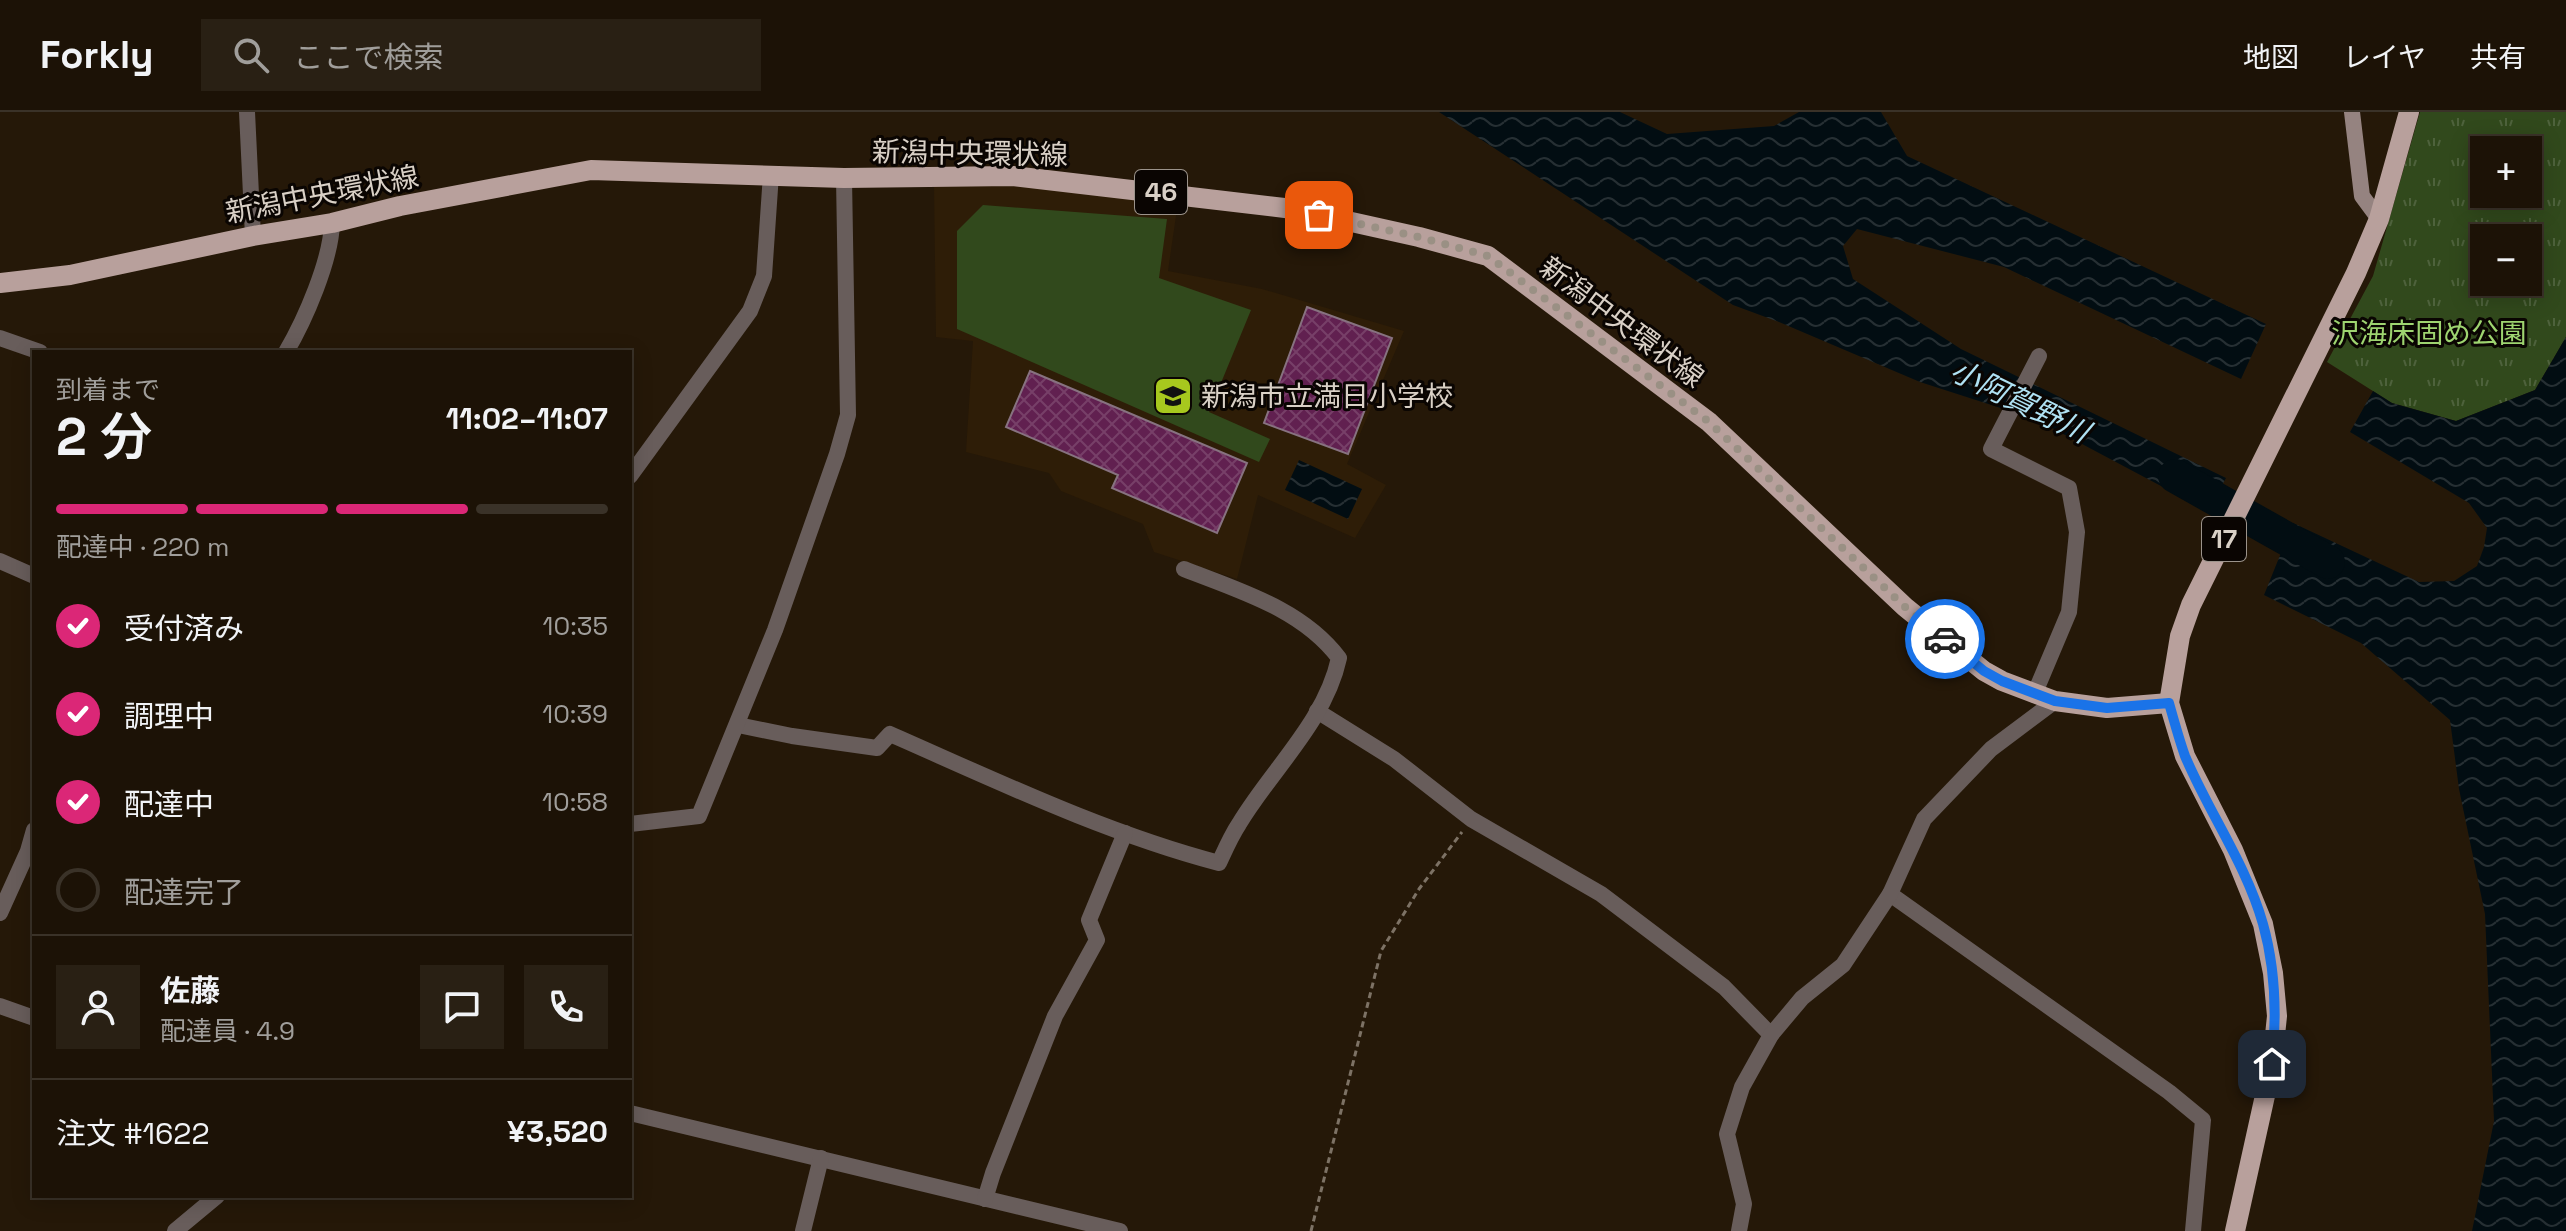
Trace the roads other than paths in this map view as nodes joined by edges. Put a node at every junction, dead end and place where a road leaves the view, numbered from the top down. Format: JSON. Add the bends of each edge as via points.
{"nodes":[{"id":1,"x":247,"y":112,"type":"edge"},
{"id":2,"x":2352,"y":112,"type":"edge"},
{"id":3,"x":2409,"y":112,"type":"edge"},
{"id":4,"x":771,"y":174,"type":"junction"},
{"id":5,"x":844,"y":178,"type":"junction"},
{"id":6,"x":2379,"y":219,"type":"junction"},
{"id":7,"x":332,"y":223,"type":"junction"},
{"id":8,"x":253,"y":236,"type":"junction"},
{"id":9,"x":0,"y":283,"type":"edge"},
{"id":10,"x":0,"y":338,"type":"edge"},
{"id":11,"x":34,"y":350,"type":"edge"},
{"id":12,"x":287,"y":350,"type":"edge"},
{"id":13,"x":2039,"y":356,"type":"dead end"},
{"id":14,"x":632,"y":473,"type":"edge"},
{"id":15,"x":0,"y":561,"type":"edge"},
{"id":16,"x":1184,"y":569,"type":"dead end"},
{"id":17,"x":32,"y":575,"type":"edge"},
{"id":18,"x":2034,"y":695,"type":"junction"},
{"id":19,"x":2055,"y":701,"type":"junction"},
{"id":20,"x":2169,"y":703,"type":"junction"},
{"id":21,"x":1317,"y":711,"type":"junction"},
{"id":22,"x":738,"y":725,"type":"junction"},
{"id":23,"x":632,"y":824,"type":"edge"},
{"id":24,"x":1125,"y":833,"type":"junction"},
{"id":25,"x":32,"y":837,"type":"edge"},
{"id":26,"x":1890,"y":894,"type":"junction"},
{"id":27,"x":0,"y":913,"type":"edge"},
{"id":28,"x":0,"y":1006,"type":"edge"},
{"id":29,"x":32,"y":1017,"type":"edge"},
{"id":30,"x":1771,"y":1035,"type":"junction"},
{"id":31,"x":632,"y":1113,"type":"edge"},
{"id":32,"x":821,"y":1158,"type":"junction"},
{"id":33,"x":215,"y":1198,"type":"edge"},
{"id":34,"x":985,"y":1199,"type":"junction"},
{"id":35,"x":175,"y":1231,"type":"edge"},
{"id":36,"x":803,"y":1231,"type":"edge"},
{"id":37,"x":1120,"y":1231,"type":"edge"},
{"id":38,"x":1739,"y":1231,"type":"edge"},
{"id":39,"x":2193,"y":1231,"type":"edge"},
{"id":40,"x":2235,"y":1231,"type":"edge"}],
"edges":[{"from":1,"to":8,"type":"street"},
{"from":2,"to":6,"type":"main road","via":[[2362,196]]},
{"from":3,"to":6,"type":"main road","number":"17"},
{"from":4,"to":5,"type":"main road","name":"新潟中央環状線","number":"46"},
{"from":4,"to":7,"type":"main road","name":"新潟中央環状線","number":"46","via":[[591,170]]},
{"from":4,"to":14,"type":"street","via":[[764,276],[750,311]]},
{"from":5,"to":18,"type":"main road","name":"新潟中央環状線","number":"46","via":[[1013,176],[1167,193],[1293,209],[1488,256],[1709,422],[1905,607],[1984,671]]},
{"from":5,"to":22,"type":"street","via":[[848,415]]},
{"from":6,"to":20,"type":"main road","number":"17","via":[[2191,605]]},
{"from":7,"to":8,"type":"main road","name":"新潟中央環状線","number":"46"},
{"from":7,"to":12,"type":"street","via":[[332,238],[302,325]]},
{"from":8,"to":9,"type":"main road","name":"新潟中央環状線","number":"46","via":[[70,275]]},
{"from":10,"to":11,"type":"street"},
{"from":13,"to":18,"type":"street","via":[[1991,449],[2069,488],[2077,532],[2069,612]]},
{"from":15,"to":17,"type":"street"},
{"from":16,"to":21,"type":"street","via":[[1251,595],[1322,636],[1339,658],[1334,682]]},
{"from":18,"to":19,"type":"main road","name":"新潟中央環状線","number":"46"},
{"from":19,"to":20,"type":"main road","name":"新潟中央環状線","number":"46","via":[[2107,708]]},
{"from":19,"to":26,"type":"street","via":[[1991,749],[1924,819]]},
{"from":20,"to":40,"type":"main road","number":"17","via":[[2185,756],[2249,886],[2273,973],[2277,1016],[2272,1064]]},
{"from":21,"to":24,"type":"street","via":[[1238,825],[1219,863]]},
{"from":21,"to":30,"type":"street","via":[[1394,759],[1471,819],[1601,894],[1724,987]]},
{"from":22,"to":23,"type":"street","via":[[699,816]]},
{"from":22,"to":24,"type":"street","via":[[877,748],[890,734]]},
{"from":24,"to":34,"type":"street","via":[[1089,920],[1097,940],[1055,1016]]},
{"from":25,"to":27,"type":"street"},
{"from":26,"to":30,"type":"street","via":[[1843,965],[1802,998]]},
{"from":26,"to":39,"type":"street","via":[[2203,1120]]},
{"from":28,"to":29,"type":"street"},
{"from":30,"to":38,"type":"street","via":[[1742,1087],[1727,1134],[1744,1204]]},
{"from":31,"to":32,"type":"street"},
{"from":32,"to":34,"type":"street"},
{"from":32,"to":36,"type":"street"},
{"from":33,"to":35,"type":"street"},
{"from":34,"to":37,"type":"street"}]}
